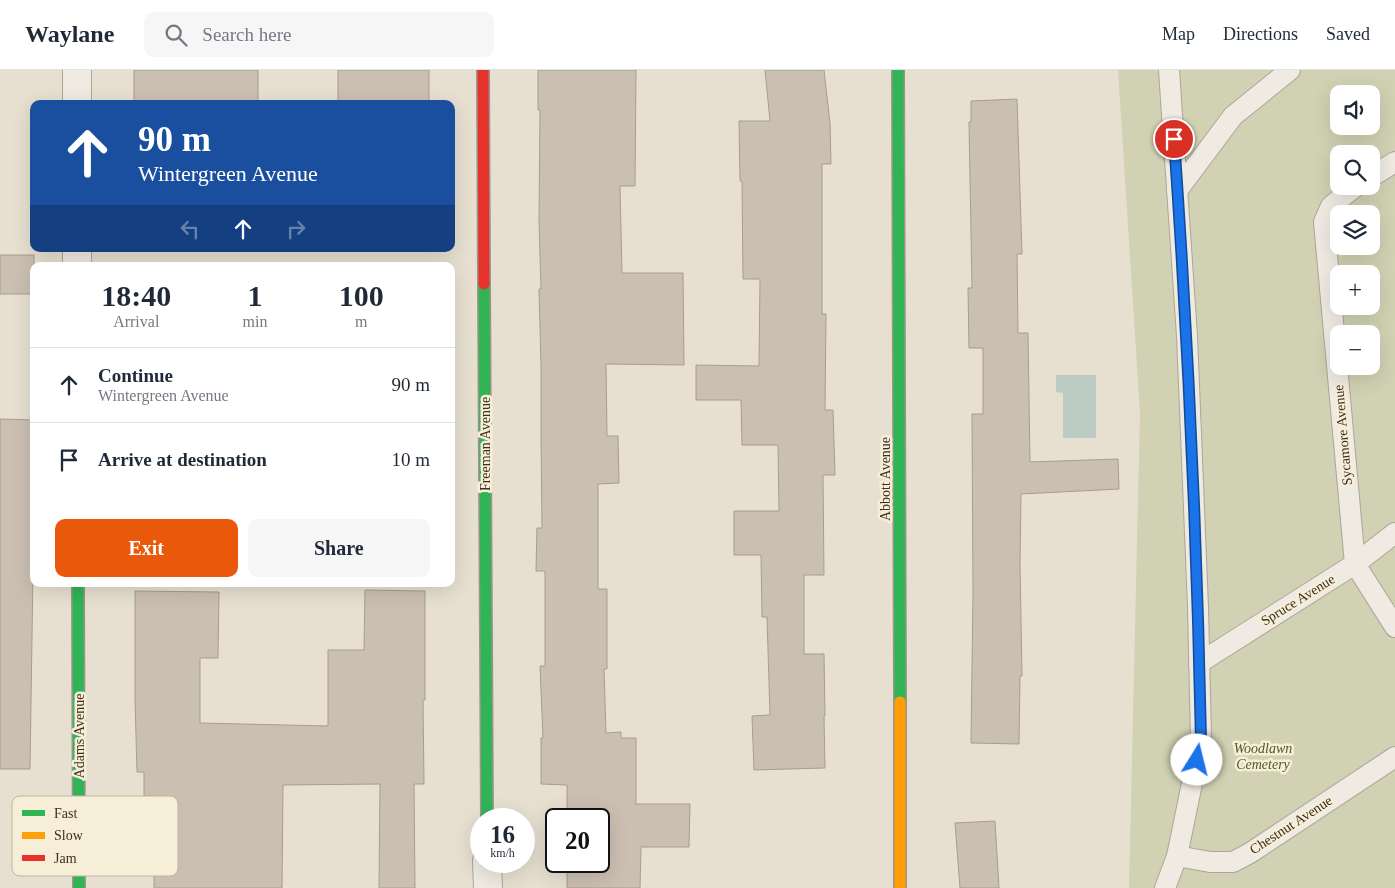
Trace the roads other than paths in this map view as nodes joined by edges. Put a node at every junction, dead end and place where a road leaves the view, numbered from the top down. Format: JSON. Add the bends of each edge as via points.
{"nodes":[{"id":1,"x":76,"y":70,"type":"edge"},
{"id":2,"x":483,"y":70,"type":"edge"},
{"id":3,"x":898,"y":70,"type":"edge"},
{"id":4,"x":1169,"y":70,"type":"edge"},
{"id":5,"x":1290,"y":70,"type":"edge"},
{"id":6,"x":77,"y":100,"type":"edge"},
{"id":7,"x":1395,"y":162,"type":"edge"},
{"id":8,"x":1380,"y":171,"type":"edge"},
{"id":9,"x":1177,"y":191,"type":"junction"},
{"id":10,"x":1345,"y":195,"type":"edge"},
{"id":11,"x":1395,"y":532,"type":"edge"},
{"id":12,"x":1355,"y":564,"type":"junction"},
{"id":13,"x":78,"y":587,"type":"edge"},
{"id":14,"x":1395,"y":626,"type":"edge"},
{"id":15,"x":1199,"y":662,"type":"junction"},
{"id":16,"x":1395,"y":757,"type":"edge"},
{"id":17,"x":79,"y":796,"type":"edge"},
{"id":18,"x":487,"y":808,"type":"edge"},
{"id":19,"x":1177,"y":856,"type":"junction"},
{"id":20,"x":488,"y":873,"type":"edge"},
{"id":21,"x":488,"y":888,"type":"edge"},
{"id":22,"x":900,"y":888,"type":"edge"},
{"id":23,"x":1165,"y":888,"type":"edge"}],
"edges":[{"from":1,"to":6,"type":"street"},
{"from":2,"to":18,"type":"street","name":"Freeman Avenue"},
{"from":3,"to":22,"type":"street","name":"Abbott Avenue"},
{"from":4,"to":9,"type":"lane"},
{"from":5,"to":9,"type":"lane","via":[[1233,116]]},
{"from":7,"to":8,"type":"lane"},
{"from":9,"to":15,"type":"lane","via":[[1187,336]]},
{"from":10,"to":12,"type":"lane","name":"Sycamore Avenue","via":[[1331,206],[1324,222]]},
{"from":11,"to":12,"type":"lane","name":"Spruce Avenue"},
{"from":12,"to":14,"type":"lane","name":"Sycamore Avenue"},
{"from":12,"to":15,"type":"lane","name":"Spruce Avenue"},
{"from":13,"to":17,"type":"street","name":"Adams Avenue"},
{"from":15,"to":19,"type":"lane","via":[[1201,740]]},
{"from":16,"to":19,"type":"lane","name":"Chestnut Avenue","via":[[1233,862]]},
{"from":19,"to":23,"type":"lane"},
{"from":20,"to":21,"type":"street"}]}
